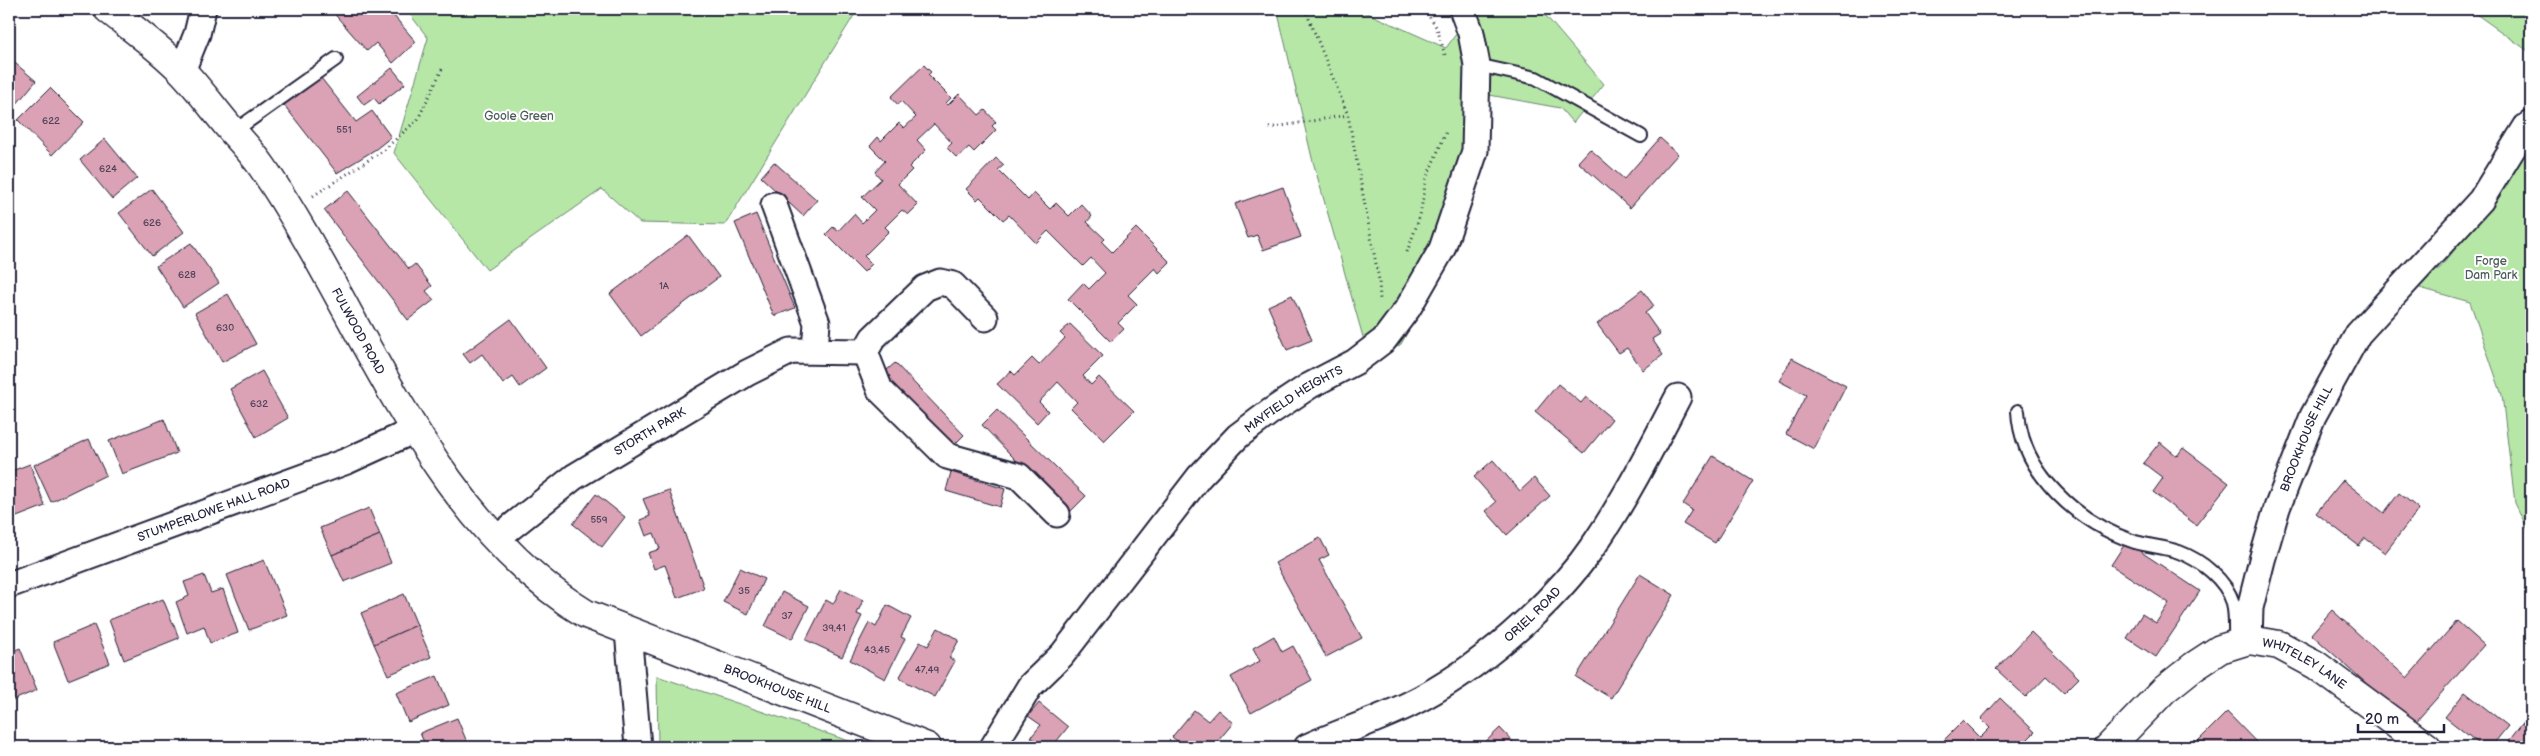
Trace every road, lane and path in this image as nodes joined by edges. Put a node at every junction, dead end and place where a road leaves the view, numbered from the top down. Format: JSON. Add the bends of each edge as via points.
{"nodes":[{"id":1,"x":108,"y":9,"type":"edge"},
{"id":2,"x":203,"y":9,"type":"edge"},
{"id":3,"x":1304,"y":9,"type":"edge"},
{"id":4,"x":1424,"y":9,"type":"edge"},
{"id":5,"x":1462,"y":9,"type":"edge"},
{"id":6,"x":336,"y":59,"type":"dead end"},
{"id":7,"x":1447,"y":63,"type":"dead end"},
{"id":8,"x":1477,"y":65,"type":"junction"},
{"id":9,"x":443,"y":67,"type":"dead end"},
{"id":10,"x":182,"y":71,"type":"junction"},
{"id":11,"x":1348,"y":116,"type":"junction"},
{"id":12,"x":1450,"y":122,"type":"dead end"},
{"id":13,"x":2531,"y":124,"type":"edge"},
{"id":14,"x":1269,"y":128,"type":"dead end"},
{"id":15,"x":233,"y":132,"type":"junction"},
{"id":16,"x":1641,"y":136,"type":"dead end"},
{"id":17,"x":774,"y":205,"type":"dead end"},
{"id":18,"x":289,"y":211,"type":"junction"},
{"id":19,"x":1405,"y":257,"type":"dead end"},
{"id":20,"x":1385,"y":297,"type":"dead end"},
{"id":21,"x":985,"y":318,"type":"dead end"},
{"id":22,"x":815,"y":350,"type":"junction"},
{"id":23,"x":865,"y":352,"type":"junction"},
{"id":24,"x":1678,"y":397,"type":"dead end"},
{"id":25,"x":2018,"y":411,"type":"dead end"},
{"id":26,"x":415,"y":430,"type":"junction"},
{"id":27,"x":1057,"y":514,"type":"dead end"},
{"id":28,"x":496,"y":539,"type":"junction"},
{"id":29,"x":9,"y":586,"type":"edge"},
{"id":30,"x":628,"y":631,"type":"junction"},
{"id":31,"x":2242,"y":642,"type":"junction"},
{"id":32,"x":638,"y":747,"type":"edge"},
{"id":33,"x":927,"y":747,"type":"edge"},
{"id":34,"x":993,"y":747,"type":"edge"},
{"id":35,"x":1307,"y":747,"type":"edge"},
{"id":36,"x":2109,"y":747,"type":"edge"},
{"id":37,"x":2427,"y":747,"type":"edge"}],
"edges":[{"from":1,"to":10,"type":"street","name":"FULWOOD ROAD"},
{"from":2,"to":10,"type":"street","via":[[198,34]]},
{"from":3,"to":11,"type":"path"},
{"from":4,"to":7,"type":"path","via":[[1437,28]]},
{"from":5,"to":8,"type":"street","name":"MAYFIELD HEIGHTS","via":[[1472,33]]},
{"from":6,"to":15,"type":"lane"},
{"from":8,"to":16,"type":"lane","via":[[1536,78]]},
{"from":8,"to":34,"type":"street","name":"MAYFIELD HEIGHTS","via":[[1475,151],[1442,249],[1408,308],[1384,340],[1355,362],[1309,386],[1270,412],[1238,436],[1198,477],[1062,655],[1030,686]]},
{"from":9,"to":18,"type":"path","via":[[418,119],[384,150]]},
{"from":10,"to":15,"type":"street","name":"FULWOOD ROAD"},
{"from":11,"to":14,"type":"path"},
{"from":11,"to":20,"type":"path","via":[[1381,305]]},
{"from":12,"to":19,"type":"path","via":[[1426,179],[1420,216]]},
{"from":13,"to":31,"type":"street","name":"BROOKHOUSE HILL","via":[[2526,127],[2481,200],[2358,334],[2313,416],[2277,508]]},
{"from":15,"to":18,"type":"street","name":"FULWOOD ROAD","via":[[262,167]]},
{"from":17,"to":22,"type":"street","via":[[817,323]]},
{"from":18,"to":26,"type":"street","name":"FULWOOD ROAD","via":[[319,258]]},
{"from":21,"to":23,"type":"street","via":[[953,286],[940,282],[925,288],[873,338]]},
{"from":22,"to":23,"type":"street","name":"STORTH PARK"},
{"from":22,"to":28,"type":"street","name":"STORTH PARK","via":[[791,351],[651,429],[574,477]]},
{"from":23,"to":27,"type":"street","via":[[880,390],[947,456],[1019,476]]},
{"from":24,"to":35,"type":"street","name":"ORIEL ROAD","via":[[1634,482],[1594,544],[1556,591],[1461,673],[1410,704]]},
{"from":25,"to":31,"type":"lane","via":[[2030,456],[2038,473],[2055,491],[2093,523],[2134,542],[2180,553],[2198,562],[2215,576],[2232,601]]},
{"from":26,"to":28,"type":"street","name":"FULWOOD ROAD","via":[[459,497]]},
{"from":26,"to":29,"type":"street","name":"STUMPERLOWE HALL ROAD","via":[[347,462]]},
{"from":28,"to":30,"type":"street","name":"FULWOOD ROAD","via":[[555,595],[586,614]]},
{"from":30,"to":32,"type":"street"},
{"from":30,"to":33,"type":"street","name":"BROOKHOUSE HILL"},
{"from":31,"to":36,"type":"street","via":[[2220,649],[2194,666],[2164,690]]},
{"from":31,"to":37,"type":"street","name":"WHITELEY LANE","via":[[2279,645],[2316,664]]}]}
